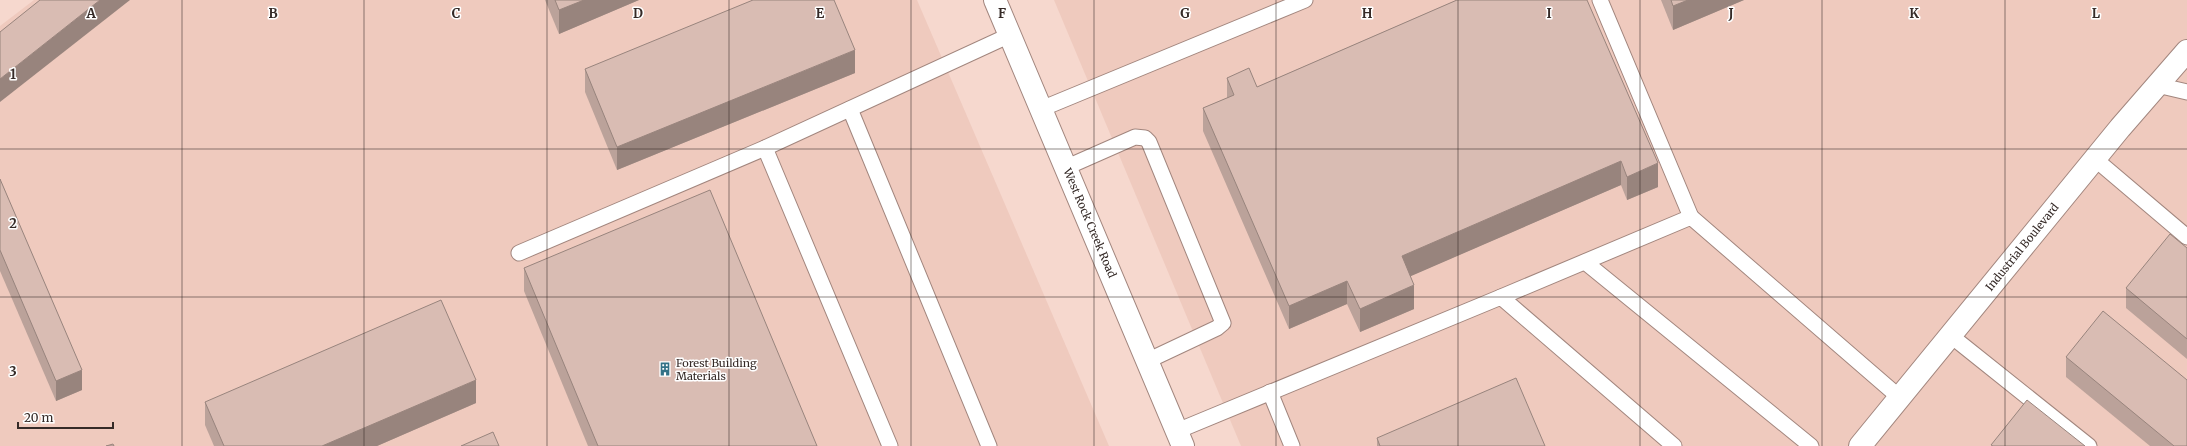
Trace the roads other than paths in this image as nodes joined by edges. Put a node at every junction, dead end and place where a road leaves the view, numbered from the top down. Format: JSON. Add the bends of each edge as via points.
{"nodes":[{"id":1,"x":995,"y":0,"type":"edge"},
{"id":2,"x":1305,"y":0,"type":"edge"},
{"id":3,"x":1600,"y":0,"type":"edge"},
{"id":4,"x":1010,"y":35,"type":"junction"},
{"id":5,"x":2187,"y":51,"type":"edge"},
{"id":6,"x":2157,"y":85,"type":"junction"},
{"id":7,"x":2187,"y":92,"type":"edge"},
{"id":8,"x":850,"y":109,"type":"junction"},
{"id":9,"x":1041,"y":109,"type":"junction"},
{"id":10,"x":765,"y":148,"type":"junction"},
{"id":11,"x":2095,"y":159,"type":"junction"},
{"id":12,"x":1067,"y":167,"type":"junction"},
{"id":13,"x":1691,"y":217,"type":"junction"},
{"id":14,"x":2187,"y":237,"type":"edge"},
{"id":15,"x":519,"y":253,"type":"dead end"},
{"id":16,"x":1585,"y":262,"type":"junction"},
{"id":17,"x":1501,"y":297,"type":"junction"},
{"id":18,"x":1950,"y":335,"type":"junction"},
{"id":19,"x":1147,"y":361,"type":"junction"},
{"id":20,"x":1270,"y":392,"type":"junction"},
{"id":21,"x":1899,"y":397,"type":"junction"},
{"id":22,"x":1180,"y":439,"type":"edge"},
{"id":23,"x":890,"y":446,"type":"edge"},
{"id":24,"x":988,"y":446,"type":"edge"},
{"id":25,"x":1292,"y":446,"type":"edge"},
{"id":26,"x":1674,"y":446,"type":"edge"},
{"id":27,"x":1811,"y":446,"type":"edge"},
{"id":28,"x":1860,"y":446,"type":"edge"},
{"id":29,"x":2089,"y":446,"type":"edge"}],
"edges":[{"from":1,"to":4,"type":"street","name":"West Rock Creek Road"},
{"from":2,"to":9,"type":"lane"},
{"from":3,"to":13,"type":"lane"},
{"from":4,"to":8,"type":"lane"},
{"from":4,"to":9,"type":"street","name":"West Rock Creek Road"},
{"from":5,"to":6,"type":"street","name":"Industrial Boulevard"},
{"from":6,"to":7,"type":"lane"},
{"from":6,"to":11,"type":"street","name":"Industrial Boulevard"},
{"from":8,"to":10,"type":"lane"},
{"from":8,"to":24,"type":"lane"},
{"from":9,"to":12,"type":"street","name":"West Rock Creek Road"},
{"from":10,"to":15,"type":"lane"},
{"from":10,"to":23,"type":"lane"},
{"from":11,"to":14,"type":"lane"},
{"from":11,"to":18,"type":"street","name":"Industrial Boulevard"},
{"from":12,"to":19,"type":"street","name":"West Rock Creek Road"},
{"from":12,"to":19,"type":"lane","via":[[1135,137],[1145,138],[1149,142],[1223,323]]},
{"from":13,"to":16,"type":"lane"},
{"from":13,"to":21,"type":"lane"},
{"from":16,"to":17,"type":"lane"},
{"from":16,"to":27,"type":"lane"},
{"from":17,"to":20,"type":"lane"},
{"from":17,"to":26,"type":"lane"},
{"from":18,"to":21,"type":"street","name":"Industrial Boulevard"},
{"from":18,"to":29,"type":"lane"},
{"from":19,"to":22,"type":"street","name":"West Rock Creek Road"},
{"from":20,"to":22,"type":"lane"},
{"from":20,"to":25,"type":"lane"},
{"from":21,"to":28,"type":"street","name":"Industrial Boulevard"}]}
